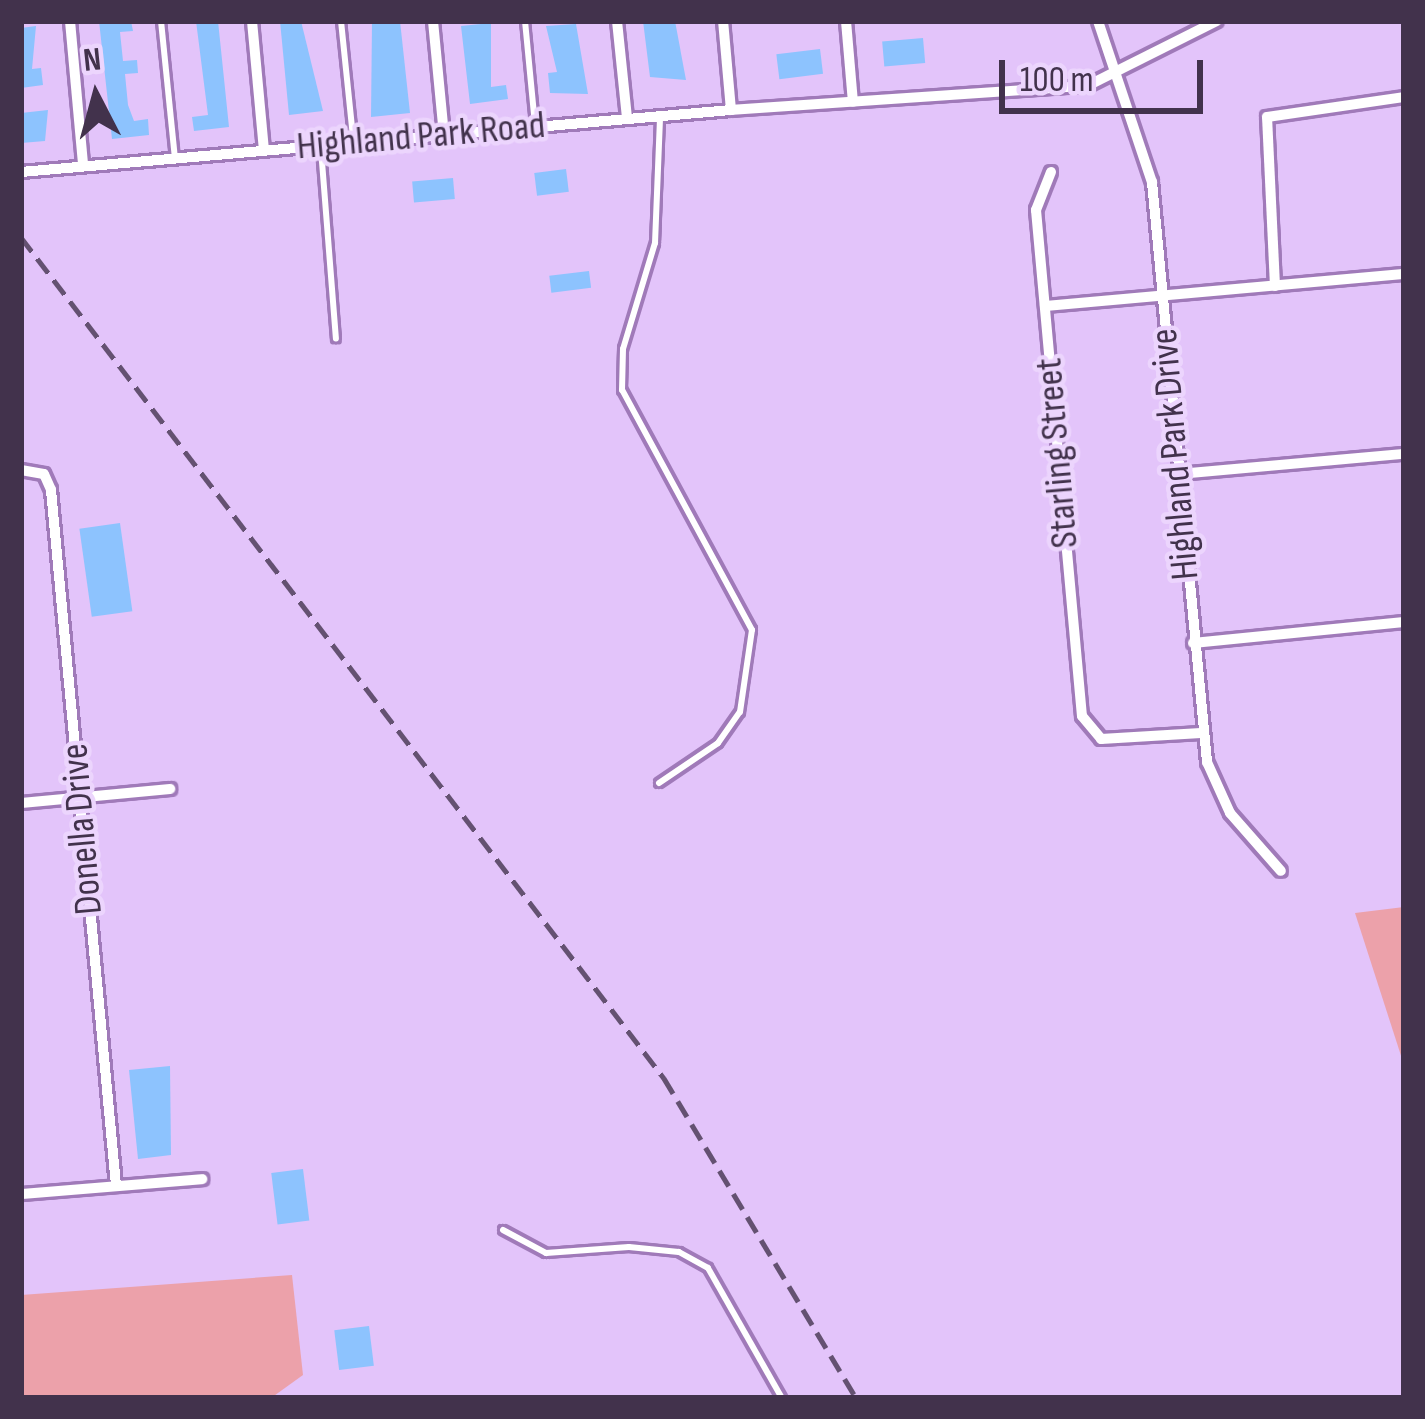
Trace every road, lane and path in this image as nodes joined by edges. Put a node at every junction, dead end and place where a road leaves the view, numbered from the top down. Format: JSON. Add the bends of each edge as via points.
{"nodes":[{"id":1,"x":70,"y":21,"type":"edge"},
{"id":2,"x":161,"y":21,"type":"edge"},
{"id":3,"x":252,"y":21,"type":"edge"},
{"id":4,"x":341,"y":21,"type":"edge"},
{"id":5,"x":433,"y":21,"type":"edge"},
{"id":6,"x":525,"y":21,"type":"edge"},
{"id":7,"x":617,"y":21,"type":"edge"},
{"id":8,"x":723,"y":21,"type":"edge"},
{"id":9,"x":846,"y":21,"type":"edge"},
{"id":10,"x":1098,"y":21,"type":"edge"},
{"id":11,"x":1216,"y":21,"type":"edge"},
{"id":12,"x":1119,"y":75,"type":"junction"},
{"id":13,"x":1404,"y":97,"type":"edge"},
{"id":14,"x":853,"y":102,"type":"junction"},
{"id":15,"x":731,"y":110,"type":"junction"},
{"id":16,"x":660,"y":115,"type":"junction"},
{"id":17,"x":627,"y":118,"type":"junction"},
{"id":18,"x":536,"y":128,"type":"junction"},
{"id":19,"x":444,"y":135,"type":"junction"},
{"id":20,"x":353,"y":138,"type":"junction"},
{"id":21,"x":320,"y":145,"type":"junction"},
{"id":22,"x":264,"y":150,"type":"junction"},
{"id":23,"x":175,"y":159,"type":"junction"},
{"id":24,"x":83,"y":164,"type":"junction"},
{"id":25,"x":21,"y":172,"type":"edge"},
{"id":26,"x":1052,"y":172,"type":"dead end"},
{"id":27,"x":1404,"y":274,"type":"edge"},
{"id":28,"x":1274,"y":286,"type":"junction"},
{"id":29,"x":1162,"y":296,"type":"junction"},
{"id":30,"x":1045,"y":306,"type":"junction"},
{"id":31,"x":336,"y":338,"type":"dead end"},
{"id":32,"x":1404,"y":454,"type":"edge"},
{"id":33,"x":21,"y":470,"type":"edge"},
{"id":34,"x":1178,"y":474,"type":"junction"},
{"id":35,"x":1404,"y":622,"type":"edge"},
{"id":36,"x":1193,"y":643,"type":"junction"},
{"id":37,"x":1201,"y":733,"type":"junction"},
{"id":38,"x":659,"y":783,"type":"dead end"},
{"id":39,"x":170,"y":789,"type":"dead end"},
{"id":40,"x":80,"y":797,"type":"junction"},
{"id":41,"x":21,"y":803,"type":"edge"},
{"id":42,"x":1281,"y":871,"type":"dead end"},
{"id":43,"x":202,"y":1179,"type":"dead end"},
{"id":44,"x":116,"y":1186,"type":"junction"},
{"id":45,"x":21,"y":1194,"type":"edge"},
{"id":46,"x":503,"y":1230,"type":"dead end"},
{"id":47,"x":782,"y":1398,"type":"edge"}],
"edges":[{"from":1,"to":24,"type":"street"},
{"from":2,"to":23,"type":"lane"},
{"from":3,"to":22,"type":"street"},
{"from":4,"to":20,"type":"lane"},
{"from":5,"to":19,"type":"street"},
{"from":6,"to":18,"type":"lane"},
{"from":7,"to":17,"type":"street"},
{"from":8,"to":15,"type":"street"},
{"from":9,"to":14,"type":"street"},
{"from":10,"to":12,"type":"street","name":"Highland Park Drive"},
{"from":11,"to":12,"type":"street","name":"Highland Park Road"},
{"from":12,"to":14,"type":"street","name":"Highland Park Road","via":[[1059,89]]},
{"from":12,"to":29,"type":"street","name":"Highland Park Drive","via":[[1147,153]]},
{"from":13,"to":28,"type":"street","via":[[1267,117]]},
{"from":14,"to":15,"type":"street","name":"Highland Park Road"},
{"from":15,"to":16,"type":"street","name":"Highland Park Road"},
{"from":16,"to":17,"type":"street","name":"Highland Park Road"},
{"from":16,"to":38,"type":"lane","via":[[655,243],[623,349],[622,390],[752,630],[740,712],[718,743]]},
{"from":17,"to":18,"type":"street","name":"Highland Park Road"},
{"from":18,"to":19,"type":"street","name":"Highland Park Road"},
{"from":19,"to":20,"type":"street","name":"Highland Park Road"},
{"from":20,"to":21,"type":"street","name":"Highland Park Road"},
{"from":21,"to":22,"type":"street","name":"Highland Park Road"},
{"from":21,"to":31,"type":"lane"},
{"from":22,"to":23,"type":"street","name":"Highland Park Road"},
{"from":23,"to":24,"type":"street","name":"Highland Park Road"},
{"from":24,"to":25,"type":"street","name":"Highland Park Road"},
{"from":26,"to":30,"type":"street","name":"Starling Street","via":[[1036,210]]},
{"from":27,"to":28,"type":"street"},
{"from":28,"to":29,"type":"street"},
{"from":29,"to":30,"type":"street"},
{"from":29,"to":34,"type":"street","name":"Highland Park Drive"},
{"from":30,"to":37,"type":"street","name":"Starling Street","via":[[1082,716],[1092,735]]},
{"from":32,"to":34,"type":"street"},
{"from":33,"to":40,"type":"street","name":"Donella Drive","via":[[44,474]]},
{"from":34,"to":36,"type":"street","name":"Highland Park Drive"},
{"from":35,"to":36,"type":"street"},
{"from":36,"to":37,"type":"street","name":"Highland Park Drive"},
{"from":37,"to":42,"type":"street","name":"Highland Park Drive","via":[[1230,813]]},
{"from":39,"to":40,"type":"street"},
{"from":40,"to":41,"type":"street"},
{"from":40,"to":44,"type":"street","name":"Donella Drive"},
{"from":43,"to":44,"type":"street"},
{"from":44,"to":45,"type":"street"},
{"from":46,"to":47,"type":"lane","via":[[546,1253],[645,1249],[708,1268]]}]}
